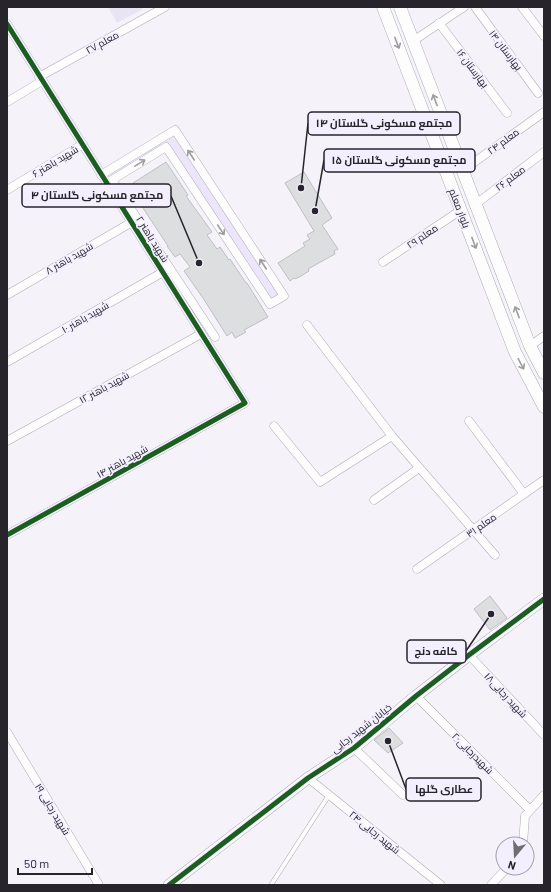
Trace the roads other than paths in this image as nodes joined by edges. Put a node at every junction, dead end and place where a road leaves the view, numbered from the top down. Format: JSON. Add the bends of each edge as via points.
{"nodes":[{"id":1,"x":165,"y":7,"type":"edge"},
{"id":2,"x":383,"y":7,"type":"edge"},
{"id":3,"x":400,"y":7,"type":"edge"},
{"id":4,"x":464,"y":7,"type":"edge"},
{"id":5,"x":475,"y":7,"type":"edge"},
{"id":6,"x":522,"y":7,"type":"edge"},
{"id":7,"x":7,"y":24,"type":"edge"},
{"id":8,"x":439,"y":24,"type":"junction"},
{"id":9,"x":544,"y":36,"type":"edge"},
{"id":10,"x":413,"y":41,"type":"junction"},
{"id":11,"x":41,"y":79,"type":"junction"},
{"id":12,"x":538,"y":93,"type":"dead end"},
{"id":13,"x":7,"y":102,"type":"edge"},
{"id":14,"x":544,"y":112,"type":"edge"},
{"id":15,"x":507,"y":113,"type":"dead end"},
{"id":16,"x":445,"y":125,"type":"junction"},
{"id":17,"x":431,"y":131,"type":"junction"},
{"id":18,"x":160,"y":139,"type":"junction"},
{"id":19,"x":83,"y":144,"type":"junction"},
{"id":20,"x":166,"y":147,"type":"junction"},
{"id":21,"x":544,"y":152,"type":"edge"},
{"id":22,"x":462,"y":171,"type":"junction"},
{"id":23,"x":101,"y":175,"type":"junction"},
{"id":24,"x":109,"y":181,"type":"junction"},
{"id":25,"x":7,"y":190,"type":"edge"},
{"id":26,"x":476,"y":204,"type":"junction"},
{"id":27,"x":461,"y":210,"type":"junction"},
{"id":28,"x":132,"y":222,"type":"junction"},
{"id":29,"x":383,"y":262,"type":"dead end"},
{"id":30,"x":163,"y":272,"type":"junction"},
{"id":31,"x":7,"y":295,"type":"edge"},
{"id":32,"x":307,"y":326,"type":"dead end"},
{"id":33,"x":202,"y":334,"type":"junction"},
{"id":34,"x":215,"y":336,"type":"dead end"},
{"id":35,"x":544,"y":336,"type":"edge"},
{"id":36,"x":530,"y":346,"type":"junction"},
{"id":37,"x":7,"y":362,"type":"edge"},
{"id":38,"x":544,"y":374,"type":"edge"},
{"id":39,"x":245,"y":403,"type":"joint"},
{"id":40,"x":544,"y":407,"type":"edge"},
{"id":41,"x":469,"y":420,"type":"dead end"},
{"id":42,"x":274,"y":426,"type":"dead end"},
{"id":43,"x":392,"y":436,"type":"junction"},
{"id":44,"x":7,"y":441,"type":"edge"},
{"id":45,"x":419,"y":468,"type":"junction"},
{"id":46,"x":544,"y":480,"type":"edge"},
{"id":47,"x":524,"y":494,"type":"junction"},
{"id":48,"x":374,"y":500,"type":"dead end"},
{"id":49,"x":473,"y":530,"type":"junction"},
{"id":50,"x":7,"y":535,"type":"edge"},
{"id":51,"x":495,"y":555,"type":"dead end"},
{"id":52,"x":417,"y":569,"type":"dead end"},
{"id":53,"x":544,"y":599,"type":"edge"},
{"id":54,"x":469,"y":655,"type":"junction"},
{"id":55,"x":416,"y":696,"type":"junction"},
{"id":56,"x":7,"y":732,"type":"edge"},
{"id":57,"x":544,"y":735,"type":"edge"},
{"id":58,"x":354,"y":748,"type":"junction"},
{"id":59,"x":308,"y":778,"type":"junction"},
{"id":60,"x":329,"y":795,"type":"junction"},
{"id":61,"x":403,"y":795,"type":"dead end"},
{"id":62,"x":544,"y":795,"type":"edge"},
{"id":63,"x":530,"y":810,"type":"junction"},
{"id":64,"x":524,"y":836,"type":"edge"},
{"id":65,"x":499,"y":876,"type":"edge"},
{"id":66,"x":98,"y":885,"type":"edge"},
{"id":67,"x":169,"y":885,"type":"edge"},
{"id":68,"x":272,"y":885,"type":"edge"},
{"id":69,"x":441,"y":885,"type":"edge"},
{"id":70,"x":491,"y":885,"type":"edge"}],
"edges":[{"from":1,"to":11,"type":"street","name":"معلم ۲۷"},
{"from":2,"to":17,"type":"main road","name":"بلوار معلم","one_way":true},
{"from":3,"to":10,"type":"main road","name":"بلوار معلم"},
{"from":4,"to":8,"type":"street"},
{"from":5,"to":12,"type":"street","name":"بهارستان ۱۴"},
{"from":6,"to":9,"type":"street"},
{"from":7,"to":11,"type":"street","name":"شهید باهنر ۲"},
{"from":8,"to":10,"type":"street"},
{"from":8,"to":15,"type":"street","name":"بهارستان ۱۶"},
{"from":16,"to":10,"type":"main road","name":"بلوار معلم","one_way":true},
{"from":11,"to":13,"type":"street","name":"معلم ۲۷"},
{"from":11,"to":19,"type":"street","name":"شهید باهنر ۲"},
{"from":14,"to":22,"type":"street","name":"معلم ۲۴"},
{"from":16,"to":17,"type":"main road"},
{"from":16,"to":22,"type":"main road","name":"بلوار معلم"},
{"from":17,"to":27,"type":"main road","name":"بلوار معلم"},
{"from":18,"to":20,"type":"street"},
{"from":20,"to":18,"type":"street","one_way":true,"via":[[270,304],[284,296],[174,130]]},
{"from":18,"to":23,"type":"street"},
{"from":19,"to":23,"type":"street","name":"شهید باهنر ۲"},
{"from":19,"to":25,"type":"street","name":"شهید باهنر ۶"},
{"from":24,"to":20,"type":"street","one_way":true},
{"from":21,"to":26,"type":"street","name":"معلم ۲۶"},
{"from":22,"to":26,"type":"main road","name":"بلوار معلم"},
{"from":23,"to":24,"type":"street","name":"شهید باهنر ۲"},
{"from":24,"to":28,"type":"street","name":"شهید باهنر ۲"},
{"from":24,"to":34,"type":"street"},
{"from":36,"to":26,"type":"main road","name":"بلوار معلم","one_way":true},
{"from":27,"to":29,"type":"street","name":"معلم ۲۹"},
{"from":27,"to":40,"type":"main road","name":"بلوار معلم","one_way":true,"via":[[515,352]]},
{"from":28,"to":30,"type":"street","name":"شهید باهنر ۲"},
{"from":28,"to":31,"type":"street","name":"شهید باهنر ۸"},
{"from":30,"to":33,"type":"street","name":"شهید باهنر ۲"},
{"from":30,"to":37,"type":"street","name":"شهید باهنر ۱۰"},
{"from":32,"to":43,"type":"street"},
{"from":33,"to":39,"type":"street","name":"شهید باهنر ۲"},
{"from":33,"to":44,"type":"street","name":"شهید باهنر ۱۲"},
{"from":35,"to":36,"type":"street"},
{"from":36,"to":38,"type":"main road","name":"بلوار معلم"},
{"from":39,"to":50,"type":"street","name":"شهید باهنر ۱۴"},
{"from":41,"to":47,"type":"street"},
{"from":42,"to":43,"type":"street","via":[[320,482]]},
{"from":43,"to":45,"type":"street"},
{"from":45,"to":48,"type":"street"},
{"from":45,"to":49,"type":"street"},
{"from":46,"to":47,"type":"street","name":"معلم ۳۱"},
{"from":47,"to":49,"type":"street","name":"معلم ۳۱"},
{"from":49,"to":51,"type":"street"},
{"from":49,"to":52,"type":"street","name":"معلم ۳۱"},
{"from":53,"to":54,"type":"street","name":"خیابان شهید رجایی"},
{"from":54,"to":55,"type":"street","name":"خیابان شهید رجایی"},
{"from":54,"to":57,"type":"street","name":"شهید رجایی۱۸"},
{"from":55,"to":58,"type":"street","name":"خیابان شهید رجایی"},
{"from":55,"to":63,"type":"street","name":"شهیدرجایی۲۰"},
{"from":56,"to":66,"type":"street","name":"شهید رجایی ۱۹"},
{"from":58,"to":59,"type":"street","name":"خیابان شهید رجایی"},
{"from":58,"to":61,"type":"street"},
{"from":59,"to":60,"type":"street","name":"شهید رجایی ۲۴"},
{"from":59,"to":67,"type":"street","name":"خیابان شهید رجایی"},
{"from":60,"to":68,"type":"lane"},
{"from":60,"to":69,"type":"street","name":"شهید رجایی ۲۴"},
{"from":62,"to":63,"type":"street"},
{"from":63,"to":64,"type":"street","via":[[525,816]]},
{"from":65,"to":70,"type":"street"}]}
